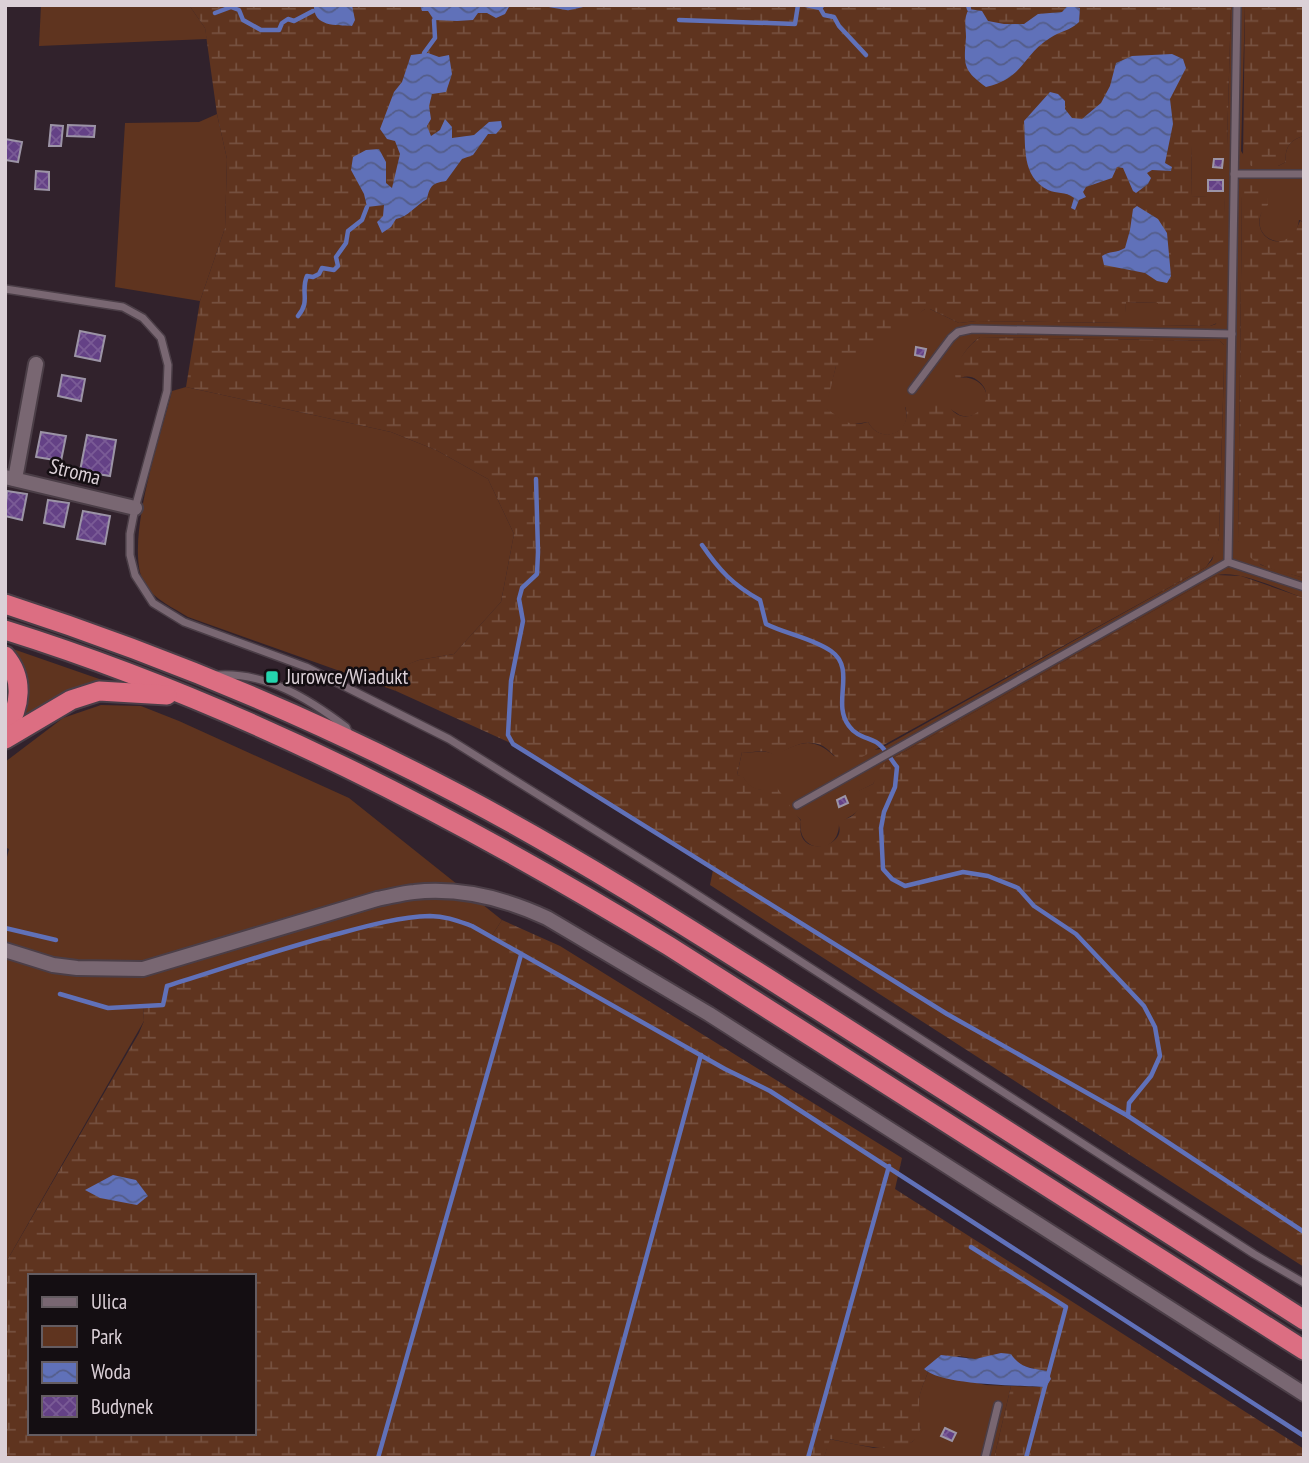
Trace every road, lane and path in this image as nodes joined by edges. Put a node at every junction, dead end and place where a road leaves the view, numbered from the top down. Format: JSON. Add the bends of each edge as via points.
{"nodes":[{"id":1,"x":1237,"y":5,"type":"edge"},
{"id":2,"x":1234,"y":174,"type":"junction"},
{"id":3,"x":1304,"y":174,"type":"edge"},
{"id":4,"x":5,"y":289,"type":"edge"},
{"id":5,"x":1232,"y":334,"type":"junction"},
{"id":6,"x":36,"y":364,"type":"dead end"},
{"id":7,"x":912,"y":390,"type":"dead end"},
{"id":8,"x":10,"y":478,"type":"edge"},
{"id":9,"x":135,"y":508,"type":"junction"},
{"id":10,"x":1228,"y":562,"type":"junction"},
{"id":11,"x":1304,"y":587,"type":"edge"},
{"id":12,"x":5,"y":604,"type":"edge"},
{"id":13,"x":5,"y":630,"type":"edge"},
{"id":14,"x":5,"y":656,"type":"edge"},
{"id":15,"x":189,"y":697,"type":"junction"},
{"id":16,"x":5,"y":731,"type":"edge"},
{"id":17,"x":5,"y":739,"type":"edge"},
{"id":18,"x":797,"y":805,"type":"dead end"},
{"id":19,"x":5,"y":950,"type":"edge"},
{"id":20,"x":1304,"y":1283,"type":"edge"},
{"id":21,"x":1304,"y":1320,"type":"edge"},
{"id":22,"x":1304,"y":1350,"type":"edge"},
{"id":23,"x":1304,"y":1394,"type":"edge"},
{"id":24,"x":998,"y":1405,"type":"dead end"},
{"id":25,"x":985,"y":1458,"type":"edge"}],
"edges":[{"from":1,"to":2,"type":"lane"},
{"from":2,"to":3,"type":"lane"},
{"from":2,"to":5,"type":"lane"},
{"from":4,"to":9,"type":"lane","via":[[123,307],[143,318],[161,338],[168,365],[167,391]]},
{"from":5,"to":7,"type":"lane","via":[[972,329],[951,338]]},
{"from":5,"to":10,"type":"lane"},
{"from":6,"to":8,"type":"street"},
{"from":8,"to":9,"type":"street","name":"Stroma"},
{"from":9,"to":20,"type":"lane","via":[[130,555],[135,575],[153,603],[171,615],[306,667],[449,739]]},
{"from":10,"to":11,"type":"lane"},
{"from":10,"to":18,"type":"lane"},
{"from":12,"to":21,"type":"highway","via":[[205,676],[352,741],[480,806],[682,924]]},
{"from":13,"to":15,"type":"highway"},
{"from":14,"to":16,"type":"highway","via":[[19,682],[17,706]]},
{"from":15,"to":17,"type":"highway","via":[[99,691],[71,700]]},
{"from":15,"to":22,"type":"highway","via":[[392,789],[576,890]]},
{"from":19,"to":23,"type":"street","via":[[53,965],[143,969],[415,891],[470,893],[522,907],[709,1014]]},
{"from":24,"to":25,"type":"lane"}]}
